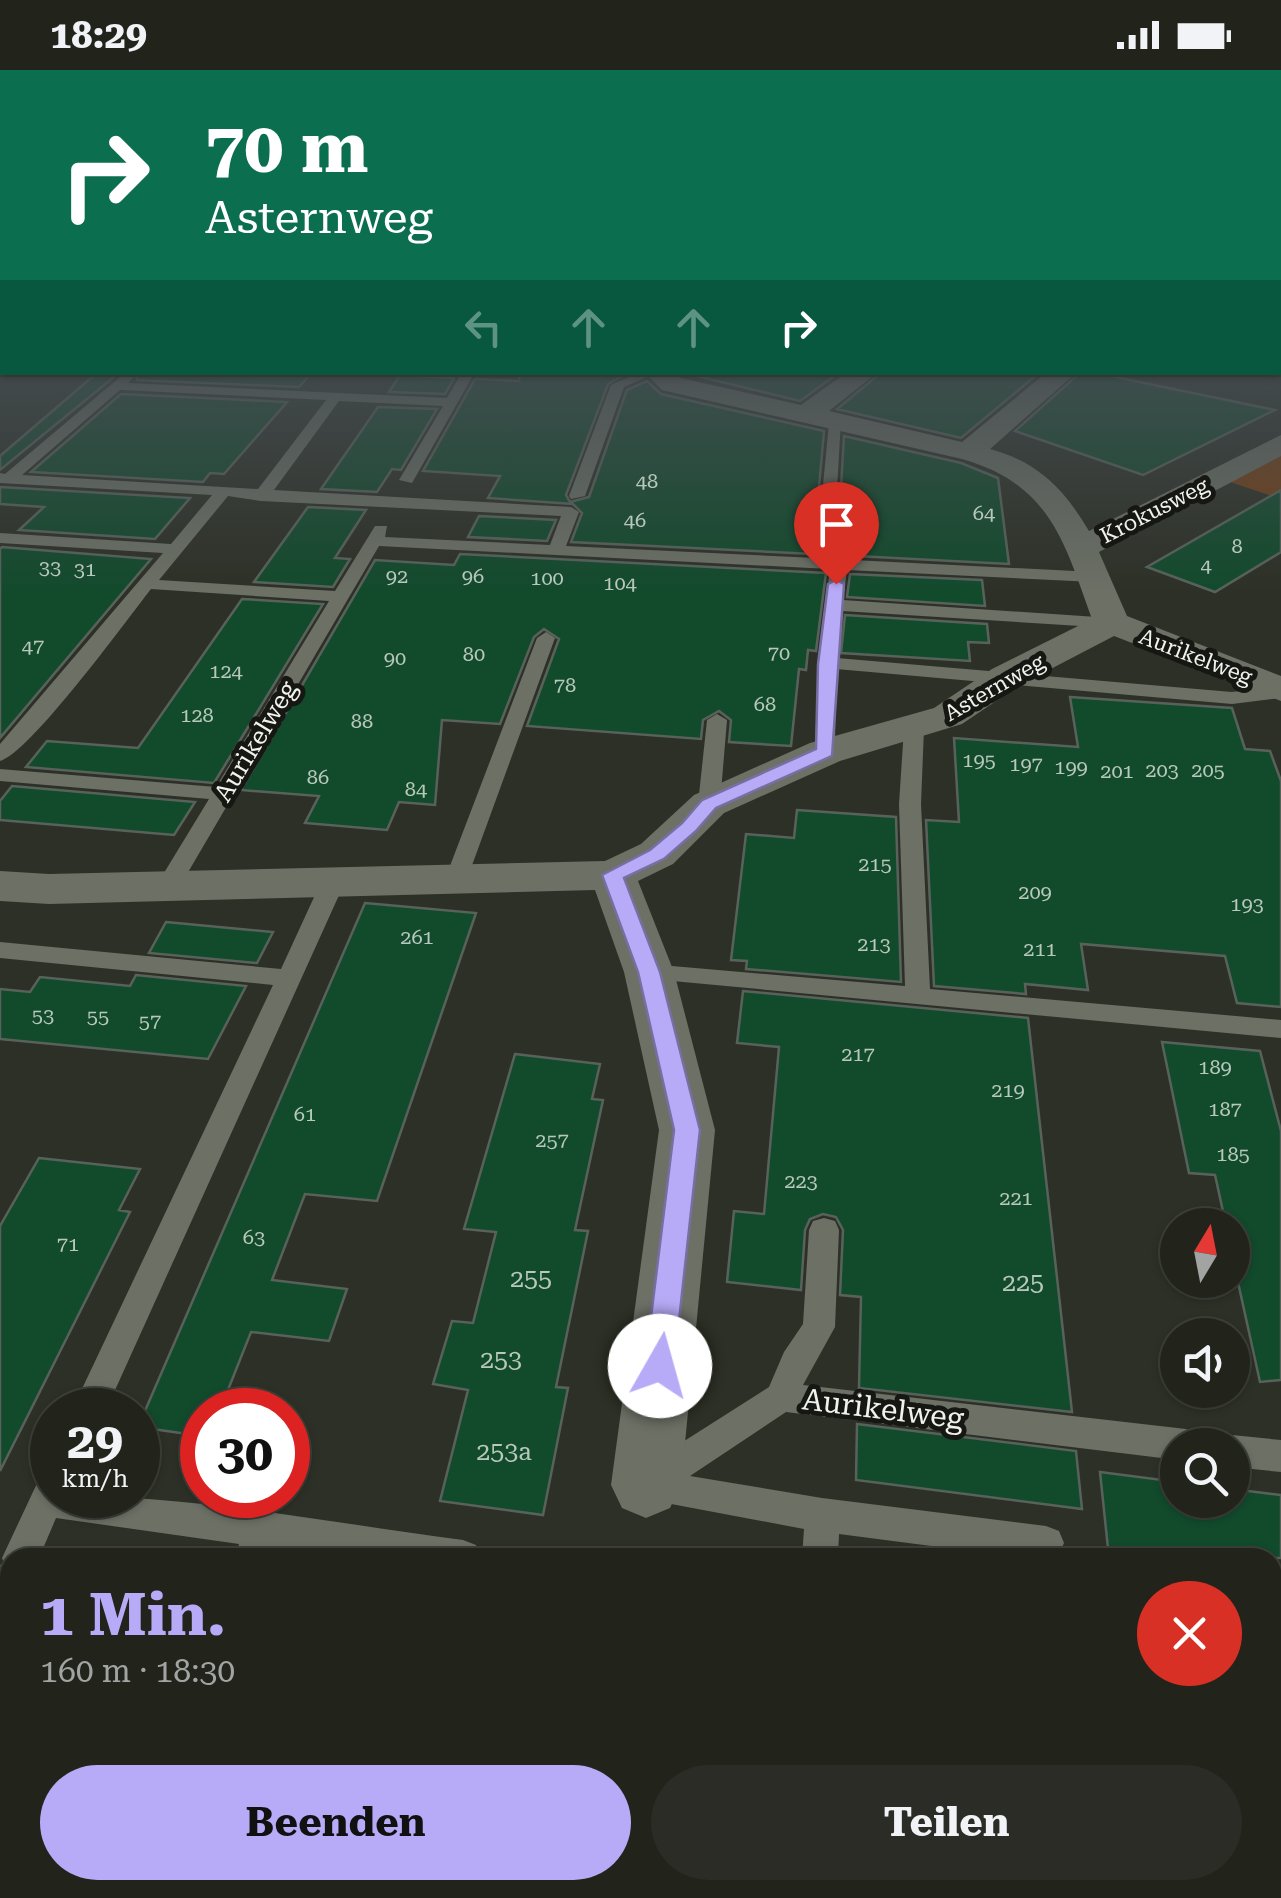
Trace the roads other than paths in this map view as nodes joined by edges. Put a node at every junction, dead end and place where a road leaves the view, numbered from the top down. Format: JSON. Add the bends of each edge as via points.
{"nodes":[{"id":1,"x":72,"y":422,"type":"edge"},
{"id":2,"x":315,"y":422,"type":"edge"},
{"id":3,"x":441,"y":422,"type":"edge"},
{"id":4,"x":604,"y":422,"type":"edge"},
{"id":5,"x":821,"y":422,"type":"edge"},
{"id":6,"x":836,"y":422,"type":"edge"},
{"id":7,"x":1004,"y":422,"type":"edge"},
{"id":8,"x":1281,"y":444,"type":"edge"},
{"id":9,"x":968,"y":452,"type":"junction"},
{"id":10,"x":4,"y":479,"type":"edge"},
{"id":11,"x":407,"y":480,"type":"dead end"},
{"id":12,"x":222,"y":494,"type":"junction"},
{"id":13,"x":261,"y":496,"type":"junction"},
{"id":14,"x":393,"y":504,"type":"junction"},
{"id":15,"x":574,"y":504,"type":"junction"},
{"id":16,"x":0,"y":538,"type":"edge"},
{"id":17,"x":375,"y":541,"type":"junction"},
{"id":18,"x":176,"y":550,"type":"junction"},
{"id":19,"x":556,"y":551,"type":"junction"},
{"id":20,"x":1087,"y":563,"type":"junction"},
{"id":21,"x":832,"y":565,"type":"junction"},
{"id":22,"x":147,"y":584,"type":"junction"},
{"id":23,"x":342,"y":597,"type":"junction"},
{"id":24,"x":832,"y":605,"type":"junction"},
{"id":25,"x":1112,"y":623,"type":"junction"},
{"id":26,"x":546,"y":638,"type":"dead end"},
{"id":27,"x":827,"y":664,"type":"junction"},
{"id":28,"x":1006,"y":677,"type":"junction"},
{"id":29,"x":1281,"y":690,"type":"edge"},
{"id":30,"x":717,"y":720,"type":"dead end"},
{"id":31,"x":914,"y":728,"type":"junction"},
{"id":32,"x":825,"y":752,"type":"junction"},
{"id":33,"x":0,"y":756,"type":"edge"},
{"id":34,"x":0,"y":775,"type":"edge"},
{"id":35,"x":223,"y":794,"type":"junction"},
{"id":36,"x":709,"y":804,"type":"junction"},
{"id":37,"x":613,"y":875,"type":"junction"},
{"id":38,"x":456,"y":879,"type":"junction"},
{"id":39,"x":333,"y":882,"type":"junction"},
{"id":40,"x":0,"y":886,"type":"edge"},
{"id":41,"x":168,"y":886,"type":"junction"},
{"id":42,"x":0,"y":950,"type":"edge"},
{"id":43,"x":649,"y":972,"type":"junction"},
{"id":44,"x":289,"y":978,"type":"junction"},
{"id":45,"x":918,"y":996,"type":"junction"},
{"id":46,"x":1281,"y":1030,"type":"edge"},
{"id":47,"x":824,"y":1230,"type":"dead end"},
{"id":48,"x":99,"y":1388,"type":"edge"},
{"id":49,"x":782,"y":1396,"type":"junction"},
{"id":50,"x":1160,"y":1442,"type":"edge"},
{"id":51,"x":1250,"y":1452,"type":"edge"},
{"id":52,"x":1281,"y":1456,"type":"edge"},
{"id":53,"x":646,"y":1484,"type":"junction"},
{"id":54,"x":822,"y":1515,"type":"junction"},
{"id":55,"x":39,"y":1518,"type":"edge"},
{"id":56,"x":152,"y":1518,"type":"edge"},
{"id":57,"x":258,"y":1543,"type":"edge"},
{"id":58,"x":1046,"y":1543,"type":"dead end"},
{"id":59,"x":25,"y":1548,"type":"edge"},
{"id":60,"x":326,"y":1548,"type":"edge"},
{"id":61,"x":820,"y":1548,"type":"edge"}],
"edges":[{"from":1,"to":10,"type":"lane"},
{"from":2,"to":13,"type":"lane"},
{"from":3,"to":11,"type":"lane"},
{"from":4,"to":15,"type":"lane"},
{"from":5,"to":21,"type":"lane"},
{"from":6,"to":9,"type":"street"},
{"from":7,"to":9,"type":"street"},
{"from":8,"to":20,"type":"street","name":"Krokusweg"},
{"from":9,"to":20,"type":"street","via":[[1032,478]]},
{"from":10,"to":12,"type":"lane"},
{"from":12,"to":13,"type":"lane"},
{"from":12,"to":18,"type":"lane"},
{"from":13,"to":14,"type":"lane"},
{"from":14,"to":15,"type":"lane"},
{"from":14,"to":17,"type":"lane","name":"Aurikelweg"},
{"from":15,"to":19,"type":"lane"},
{"from":16,"to":18,"type":"lane"},
{"from":17,"to":19,"type":"lane"},
{"from":17,"to":23,"type":"lane","name":"Aurikelweg"},
{"from":18,"to":22,"type":"lane"},
{"from":19,"to":21,"type":"lane"},
{"from":20,"to":21,"type":"lane"},
{"from":20,"to":25,"type":"street"},
{"from":21,"to":24,"type":"lane"},
{"from":22,"to":23,"type":"lane"},
{"from":22,"to":33,"type":"lane"},
{"from":23,"to":35,"type":"lane","name":"Aurikelweg"},
{"from":24,"to":25,"type":"lane"},
{"from":24,"to":27,"type":"lane"},
{"from":25,"to":28,"type":"street","name":"Asternweg"},
{"from":25,"to":29,"type":"street","name":"Aurikelweg"},
{"from":26,"to":38,"type":"lane"},
{"from":27,"to":28,"type":"lane"},
{"from":27,"to":32,"type":"lane"},
{"from":28,"to":29,"type":"lane","via":[[1232,698]]},
{"from":28,"to":31,"type":"street","name":"Asternweg","via":[[948,716]]},
{"from":30,"to":36,"type":"lane"},
{"from":31,"to":32,"type":"street","name":"Asternweg"},
{"from":31,"to":45,"type":"lane","via":[[910,804]]},
{"from":32,"to":36,"type":"street","name":"Asternweg"},
{"from":34,"to":35,"type":"lane"},
{"from":35,"to":41,"type":"lane","name":"Aurikelweg"},
{"from":36,"to":37,"type":"street","name":"Asternweg","via":[[657,854]]},
{"from":37,"to":38,"type":"street"},
{"from":37,"to":43,"type":"street"},
{"from":38,"to":39,"type":"street"},
{"from":39,"to":41,"type":"street"},
{"from":39,"to":44,"type":"lane"},
{"from":40,"to":41,"type":"street"},
{"from":42,"to":44,"type":"lane"},
{"from":43,"to":45,"type":"lane"},
{"from":43,"to":53,"type":"street","via":[[687,1130]]},
{"from":44,"to":48,"type":"lane"},
{"from":45,"to":46,"type":"lane"},
{"from":47,"to":49,"type":"lane","via":[[818,1328]]},
{"from":49,"to":50,"type":"lane","name":"Aurikelweg"},
{"from":49,"to":53,"type":"lane","name":"Aurikelweg"},
{"from":51,"to":52,"type":"lane"},
{"from":53,"to":54,"type":"lane"},
{"from":54,"to":58,"type":"lane"},
{"from":54,"to":61,"type":"lane"},
{"from":55,"to":59,"type":"lane"},
{"from":56,"to":57,"type":"lane"},
{"from":57,"to":60,"type":"lane"}]}
